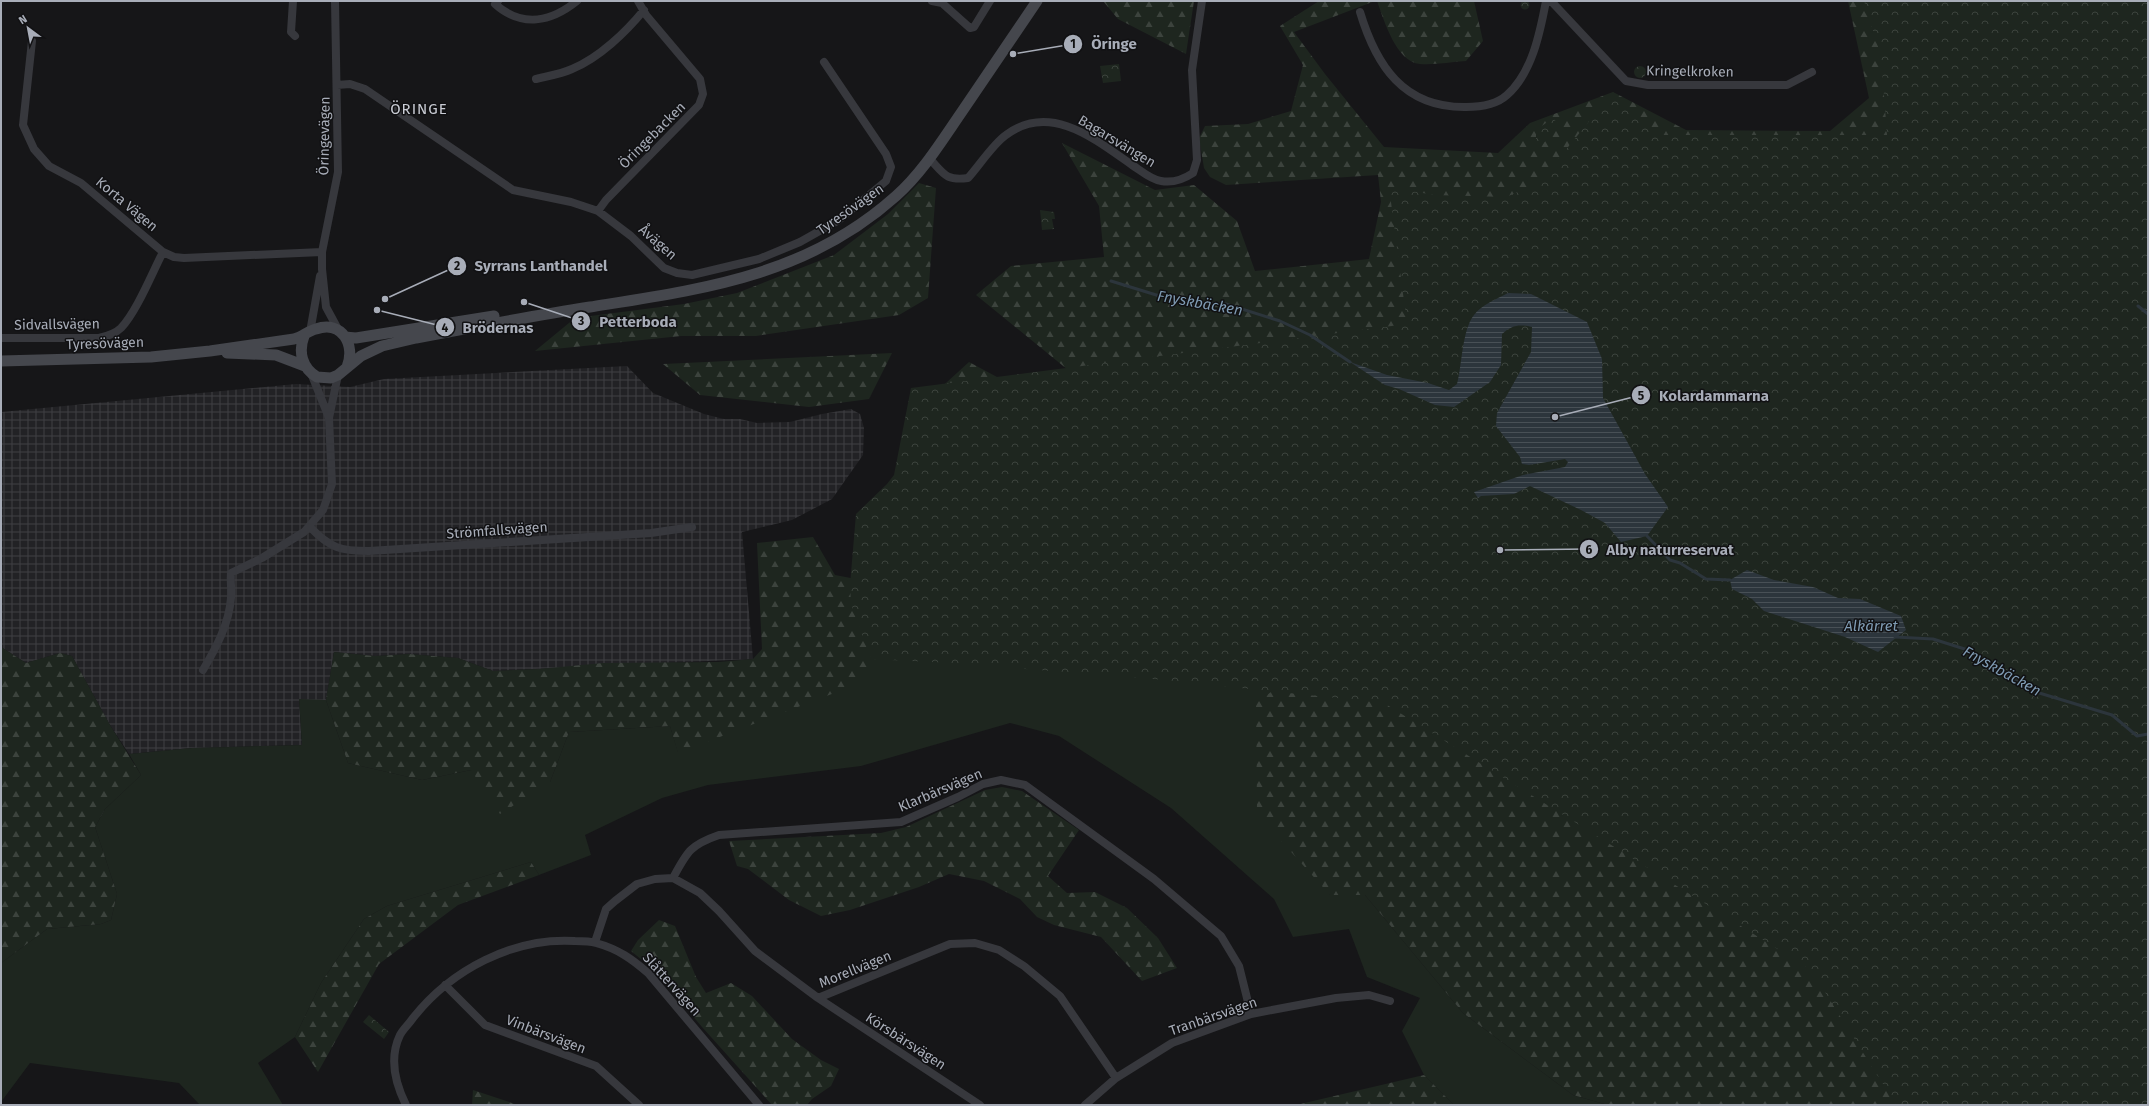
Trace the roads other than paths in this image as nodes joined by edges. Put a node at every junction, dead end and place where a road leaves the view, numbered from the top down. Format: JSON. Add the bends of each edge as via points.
{"nodes":[{"id":1,"x":293,"y":1,"type":"edge"},
{"id":2,"x":335,"y":1,"type":"edge"},
{"id":3,"x":498,"y":1,"type":"edge"},
{"id":4,"x":577,"y":1,"type":"edge"},
{"id":5,"x":638,"y":1,"type":"edge"},
{"id":6,"x":932,"y":1,"type":"edge"},
{"id":7,"x":990,"y":1,"type":"edge"},
{"id":8,"x":1037,"y":1,"type":"edge"},
{"id":9,"x":1202,"y":1,"type":"edge"},
{"id":10,"x":1546,"y":1,"type":"edge"},
{"id":11,"x":1551,"y":1,"type":"edge"},
{"id":12,"x":1360,"y":12,"type":"dead end"},
{"id":13,"x":645,"y":13,"type":"junction"},
{"id":14,"x":295,"y":36,"type":"dead end"},
{"id":15,"x":32,"y":41,"type":"dead end"},
{"id":16,"x":824,"y":62,"type":"dead end"},
{"id":17,"x":1812,"y":72,"type":"dead end"},
{"id":18,"x":536,"y":79,"type":"dead end"},
{"id":19,"x":338,"y":85,"type":"junction"},
{"id":20,"x":930,"y":159,"type":"junction"},
{"id":21,"x":598,"y":211,"type":"junction"},
{"id":22,"x":163,"y":252,"type":"junction"},
{"id":23,"x":322,"y":252,"type":"junction"},
{"id":24,"x":322,"y":269,"type":"junction"},
{"id":25,"x":590,"y":307,"type":"junction"},
{"id":26,"x":307,"y":334,"type":"junction"},
{"id":27,"x":342,"y":334,"type":"junction"},
{"id":28,"x":1,"y":338,"type":"edge"},
{"id":29,"x":210,"y":351,"type":"junction"},
{"id":30,"x":1,"y":361,"type":"edge"},
{"id":31,"x":346,"y":366,"type":"junction"},
{"id":32,"x":308,"y":370,"type":"junction"},
{"id":33,"x":338,"y":375,"type":"junction"},
{"id":34,"x":329,"y":418,"type":"junction"},
{"id":35,"x":310,"y":527,"type":"junction"},
{"id":36,"x":692,"y":527,"type":"dead end"},
{"id":37,"x":203,"y":670,"type":"dead end"},
{"id":38,"x":673,"y":878,"type":"junction"},
{"id":39,"x":595,"y":942,"type":"junction"},
{"id":40,"x":445,"y":986,"type":"junction"},
{"id":41,"x":818,"y":998,"type":"junction"},
{"id":42,"x":1390,"y":1001,"type":"dead end"},
{"id":43,"x":1251,"y":1014,"type":"junction"},
{"id":44,"x":1116,"y":1078,"type":"junction"},
{"id":45,"x":406,"y":1105,"type":"edge"},
{"id":46,"x":639,"y":1105,"type":"edge"},
{"id":47,"x":759,"y":1105,"type":"edge"},
{"id":48,"x":980,"y":1105,"type":"edge"},
{"id":49,"x":1085,"y":1105,"type":"edge"}],
"edges":[{"from":1,"to":14,"type":"street","via":[[291,32]]},
{"from":2,"to":19,"type":"street","name":"Öringevägen"},
{"from":3,"to":4,"type":"street","via":[[495,4],[509,15],[536,20],[553,17]]},
{"from":5,"to":13,"type":"street","name":"Öringebacken"},
{"from":6,"to":7,"type":"street","via":[[942,3],[970,28],[974,26]]},
{"from":8,"to":20,"type":"main road","name":"Tyresövägen"},
{"from":9,"to":20,"type":"street","name":"Bagarsvängen","via":[[1192,70],[1197,160],[1193,173],[1185,178],[1160,181],[1082,133],[1066,125],[1048,121],[1026,124],[1006,135],[968,178],[948,178]]},
{"from":10,"to":12,"type":"street","via":[[1532,55],[1513,89],[1498,101],[1470,107],[1450,106],[1427,100],[1396,82],[1368,40]]},
{"from":11,"to":17,"type":"street","name":"Kringelkroken","via":[[1626,81],[1648,85],[1788,86]]},
{"from":13,"to":18,"type":"street","via":[[605,49],[573,69]]},
{"from":13,"to":21,"type":"street","name":"Öringebacken","via":[[700,79],[702,94],[699,105]]},
{"from":15,"to":22,"type":"street","name":"Korta Vägen","via":[[23,125],[34,149],[49,166],[81,183]]},
{"from":16,"to":21,"type":"street","name":"Åvägen","via":[[886,154],[891,167],[886,182],[839,220],[800,242],[759,259],[692,275],[664,268],[631,236]]},
{"from":19,"to":21,"type":"street","name":"Åvägen","via":[[350,84],[365,89],[513,190],[571,202]]},
{"from":19,"to":23,"type":"street","name":"Öringevägen","via":[[338,172]]},
{"from":20,"to":25,"type":"main road","name":"Tyresövägen","via":[[897,195],[861,224],[801,258],[760,273],[680,293]]},
{"from":22,"to":23,"type":"street","name":"Korta Vägen","via":[[184,258]]},
{"from":22,"to":28,"type":"street","name":"Sidvallsvägen","via":[[131,314],[113,334],[99,338]]},
{"from":23,"to":24,"type":"street","name":"Öringevägen"},
{"from":24,"to":26,"type":"street","name":"Öringevägen"},
{"from":24,"to":27,"type":"street","name":"Öringevägen","via":[[326,307]]},
{"from":25,"to":27,"type":"main road","name":"Tyresövägen","via":[[550,308],[356,338]]},
{"from":25,"to":31,"type":"main road","name":"Tyresövägen","via":[[382,346]]},
{"from":26,"to":27,"type":"main road","name":"Tyresövägen","via":[[324,327]]},
{"from":26,"to":29,"type":"main road","name":"Tyresövägen"},
{"from":26,"to":32,"type":"main road","via":[[300,350]]},
{"from":27,"to":31,"type":"main road","via":[[351,352]]},
{"from":29,"to":30,"type":"main road","name":"Tyresövägen","via":[[151,357]]},
{"from":29,"to":32,"type":"main road","name":"Tyresövägen","via":[[276,355]]},
{"from":31,"to":33,"type":"main road","name":"Tyresövägen"},
{"from":32,"to":33,"type":"main road","name":"Tyresövägen","via":[[324,379]]},
{"from":32,"to":34,"type":"street"},
{"from":33,"to":34,"type":"street"},
{"from":34,"to":35,"type":"street","via":[[332,484],[323,510]]},
{"from":35,"to":36,"type":"street","name":"Strömfallsvägen","via":[[332,546],[347,551],[369,551],[651,533]]},
{"from":35,"to":37,"type":"street","via":[[262,558],[231,573],[232,596],[228,615],[215,650]]},
{"from":38,"to":39,"type":"street","via":[[636,884],[615,901],[606,909]]},
{"from":38,"to":41,"type":"street","name":"Morellvägen","via":[[700,893],[720,911],[754,951]]},
{"from":38,"to":43,"type":"street","name":"Klarbärsvägen","via":[[686,853],[701,841],[719,835],[901,822],[983,784],[1001,780],[1025,785],[1154,879],[1221,936],[1239,966]]},
{"from":39,"to":40,"type":"street","name":"Slåttervägen","via":[[555,940],[506,950],[473,966]]},
{"from":39,"to":47,"type":"street","name":"Slåttervägen","via":[[628,955],[648,973]]},
{"from":40,"to":45,"type":"street","name":"Slåttervägen","via":[[423,1006],[400,1035],[394,1054],[395,1074],[399,1092]]},
{"from":40,"to":46,"type":"street","name":"Vinbärsvägen","via":[[485,1025],[596,1066]]},
{"from":41,"to":44,"type":"street","name":"Morellvägen","via":[[950,944],[975,943],[999,950],[1024,966],[1060,996]]},
{"from":41,"to":48,"type":"street","name":"Körsbärsvägen"},
{"from":42,"to":43,"type":"street","name":"Tranbärsvägen","via":[[1369,995],[1336,998]]},
{"from":43,"to":44,"type":"street","name":"Tranbärsvägen","via":[[1172,1043]]},
{"from":44,"to":49,"type":"street","name":"Tranbärsvägen"}]}
